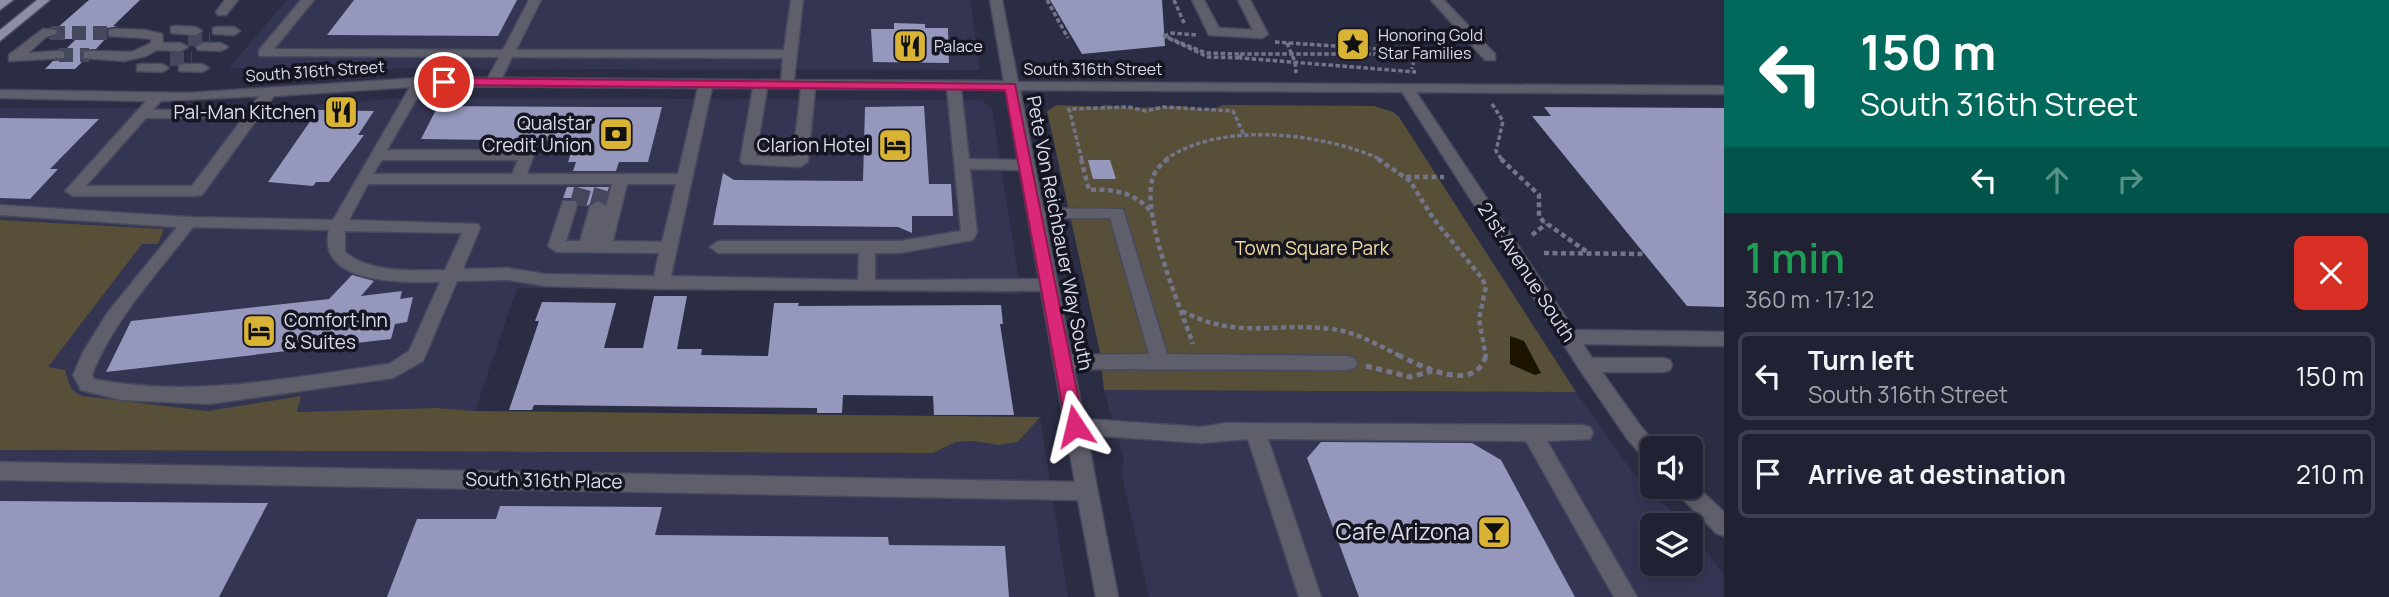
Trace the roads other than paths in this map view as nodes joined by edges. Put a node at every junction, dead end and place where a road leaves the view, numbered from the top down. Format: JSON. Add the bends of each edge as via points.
{"nodes":[{"id":1,"x":7,"y":0,"type":"edge"},
{"id":2,"x":44,"y":0,"type":"edge"},
{"id":3,"x":232,"y":0,"type":"edge"},
{"id":4,"x":307,"y":0,"type":"edge"},
{"id":5,"x":535,"y":0,"type":"edge"},
{"id":6,"x":797,"y":0,"type":"edge"},
{"id":7,"x":996,"y":0,"type":"edge"},
{"id":8,"x":1198,"y":0,"type":"edge"},
{"id":9,"x":1244,"y":0,"type":"edge"},
{"id":10,"x":1437,"y":0,"type":"edge"},
{"id":11,"x":0,"y":6,"type":"edge"},
{"id":12,"x":222,"y":12,"type":"dead end"},
{"id":13,"x":51,"y":33,"type":"tunnel mouth"},
{"id":14,"x":114,"y":33,"type":"tunnel mouth"},
{"id":15,"x":0,"y":37,"type":"edge"},
{"id":16,"x":189,"y":39,"type":"joint"},
{"id":17,"x":508,"y":53,"type":"junction"},
{"id":18,"x":790,"y":54,"type":"junction"},
{"id":19,"x":59,"y":55,"type":"tunnel mouth"},
{"id":20,"x":89,"y":55,"type":"tunnel mouth"},
{"id":21,"x":1490,"y":57,"type":"dead end"},
{"id":22,"x":146,"y":63,"type":"dead end"},
{"id":23,"x":166,"y":63,"type":"tunnel mouth"},
{"id":24,"x":420,"y":82,"type":"junction"},
{"id":25,"x":494,"y":82,"type":"junction"},
{"id":26,"x":706,"y":84,"type":"junction"},
{"id":27,"x":761,"y":84,"type":"junction"},
{"id":28,"x":787,"y":85,"type":"junction"},
{"id":29,"x":808,"y":85,"type":"junction"},
{"id":30,"x":954,"y":86,"type":"junction"},
{"id":31,"x":1010,"y":86,"type":"junction"},
{"id":32,"x":1406,"y":88,"type":"junction"},
{"id":33,"x":1724,"y":90,"type":"edge"},
{"id":34,"x":270,"y":92,"type":"junction"},
{"id":35,"x":0,"y":94,"type":"edge"},
{"id":36,"x":156,"y":97,"type":"junction"},
{"id":37,"x":141,"y":114,"type":"junction"},
{"id":38,"x":253,"y":114,"type":"junction"},
{"id":39,"x":377,"y":155,"type":"junction"},
{"id":40,"x":962,"y":164,"type":"junction"},
{"id":41,"x":1026,"y":165,"type":"junction"},
{"id":42,"x":363,"y":179,"type":"junction"},
{"id":43,"x":517,"y":179,"type":"junction"},
{"id":44,"x":684,"y":179,"type":"junction"},
{"id":45,"x":593,"y":183,"type":"junction"},
{"id":46,"x":0,"y":210,"type":"edge"},
{"id":47,"x":1035,"y":213,"type":"junction"},
{"id":48,"x":189,"y":222,"type":"junction"},
{"id":49,"x":339,"y":226,"type":"junction"},
{"id":50,"x":578,"y":246,"type":"junction"},
{"id":51,"x":718,"y":247,"type":"dead end"},
{"id":52,"x":867,"y":247,"type":"junction"},
{"id":53,"x":669,"y":248,"type":"junction"},
{"id":54,"x":453,"y":274,"type":"junction"},
{"id":55,"x":661,"y":283,"type":"junction"},
{"id":56,"x":1049,"y":285,"type":"junction"},
{"id":57,"x":866,"y":286,"type":"junction"},
{"id":58,"x":1569,"y":337,"type":"junction"},
{"id":59,"x":1724,"y":339,"type":"edge"},
{"id":60,"x":1160,"y":361,"type":"junction"},
{"id":61,"x":1063,"y":362,"type":"junction"},
{"id":62,"x":1348,"y":363,"type":"road end"},
{"id":63,"x":1587,"y":365,"type":"junction"},
{"id":64,"x":1663,"y":365,"type":"dead end"},
{"id":65,"x":1075,"y":426,"type":"junction"},
{"id":66,"x":1255,"y":431,"type":"junction"},
{"id":67,"x":1531,"y":432,"type":"junction"},
{"id":68,"x":1583,"y":433,"type":"dead end"},
{"id":69,"x":1640,"y":440,"type":"edge"},
{"id":70,"x":0,"y":471,"type":"edge"},
{"id":71,"x":1087,"y":491,"type":"junction"},
{"id":72,"x":1696,"y":499,"type":"edge"},
{"id":73,"x":1724,"y":526,"type":"edge"},
{"id":74,"x":1107,"y":597,"type":"edge"},
{"id":75,"x":1310,"y":597,"type":"edge"},
{"id":76,"x":1626,"y":597,"type":"edge"}],
"edges":[{"from":1,"to":11,"type":"main road"},
{"from":2,"to":15,"type":"main road"},
{"from":3,"to":12,"type":"street"},
{"from":4,"to":17,"type":"street","via":[[264,53]]},
{"from":5,"to":17,"type":"street"},
{"from":6,"to":18,"type":"street"},
{"from":7,"to":31,"type":"street","name":"Pete Von Reichbauer Way South"},
{"from":8,"to":9,"type":"street","via":[[1214,32],[1262,34]]},
{"from":10,"to":21,"type":"street"},
{"from":13,"to":19,"type":"street","via":[[43,33],[14,58]]},
{"from":14,"to":20,"type":"street","via":[[157,37],[157,44],[127,58]]},
{"from":16,"to":16,"type":"street","via":[[168,39]]},
{"from":17,"to":18,"type":"street"},
{"from":17,"to":25,"type":"street"},
{"from":18,"to":28,"type":"street"},
{"from":22,"to":23,"type":"street"},
{"from":24,"to":25,"type":"street","name":"South 316th Street"},
{"from":24,"to":34,"type":"street","name":"South 316th Street"},
{"from":24,"to":39,"type":"street"},
{"from":25,"to":26,"type":"street","name":"South 316th Street"},
{"from":26,"to":27,"type":"street","name":"South 316th Street"},
{"from":26,"to":44,"type":"street"},
{"from":27,"to":28,"type":"street","name":"South 316th Street"},
{"from":27,"to":29,"type":"street","via":[[748,161],[800,162]]},
{"from":28,"to":29,"type":"street","name":"South 316th Street"},
{"from":29,"to":30,"type":"street","name":"South 316th Street"},
{"from":30,"to":31,"type":"street","name":"South 316th Street"},
{"from":30,"to":40,"type":"street"},
{"from":31,"to":32,"type":"street","name":"South 316th Street"},
{"from":31,"to":41,"type":"street","name":"Pete Von Reichbauer Way South"},
{"from":32,"to":33,"type":"street","name":"South 316th Street"},
{"from":32,"to":58,"type":"street","name":"21st Avenue South"},
{"from":34,"to":36,"type":"street","name":"South 316th Street"},
{"from":34,"to":38,"type":"street"},
{"from":35,"to":36,"type":"street","name":"South 316th Street"},
{"from":36,"to":37,"type":"street"},
{"from":37,"to":38,"type":"street"},
{"from":37,"to":38,"type":"street","via":[[73,191],[196,191]]},
{"from":39,"to":42,"type":"street"},
{"from":39,"to":43,"type":"street","via":[[527,155]]},
{"from":40,"to":41,"type":"street"},
{"from":40,"to":52,"type":"street","via":[[967,236],[900,247]]},
{"from":41,"to":47,"type":"street","name":"Pete Von Reichbauer Way South"},
{"from":42,"to":43,"type":"street"},
{"from":42,"to":49,"type":"street"},
{"from":43,"to":45,"type":"street"},
{"from":44,"to":45,"type":"street"},
{"from":44,"to":53,"type":"street"},
{"from":45,"to":50,"type":"street"},
{"from":46,"to":48,"type":"street"},
{"from":47,"to":56,"type":"street","name":"Pete Von Reichbauer Way South"},
{"from":47,"to":60,"type":"street","via":[[1117,213]]},
{"from":48,"to":49,"type":"street"},
{"from":48,"to":54,"type":"street","via":[[91,354],[82,375],[88,385],[121,392],[209,396],[385,374],[416,356]]},
{"from":49,"to":54,"type":"street","via":[[337,252],[358,269],[392,275]]},
{"from":49,"to":54,"type":"street","via":[[472,228]]},
{"from":50,"to":50,"type":"street","via":[[583,206]]},
{"from":50,"to":53,"type":"street"},
{"from":51,"to":52,"type":"street"},
{"from":52,"to":57,"type":"street"},
{"from":53,"to":55,"type":"street"},
{"from":54,"to":55,"type":"street"},
{"from":55,"to":57,"type":"street"},
{"from":56,"to":57,"type":"street"},
{"from":56,"to":61,"type":"street","name":"Pete Von Reichbauer Way South"},
{"from":58,"to":59,"type":"street"},
{"from":58,"to":63,"type":"street","name":"21st Avenue South"},
{"from":60,"to":61,"type":"street"},
{"from":60,"to":62,"type":"street"},
{"from":61,"to":65,"type":"street","name":"Pete Von Reichbauer Way South"},
{"from":63,"to":64,"type":"street"},
{"from":63,"to":69,"type":"street","name":"21st Avenue South"},
{"from":65,"to":66,"type":"street","via":[[1201,435]]},
{"from":65,"to":71,"type":"street","name":"Pete Von Reichbauer Way South"},
{"from":66,"to":67,"type":"street"},
{"from":66,"to":75,"type":"street"},
{"from":67,"to":68,"type":"street"},
{"from":67,"to":76,"type":"street"},
{"from":70,"to":71,"type":"street","name":"South 316th Place"},
{"from":71,"to":74,"type":"street","name":"Pete Von Reichbauer Way South"},
{"from":72,"to":73,"type":"street"}]}
